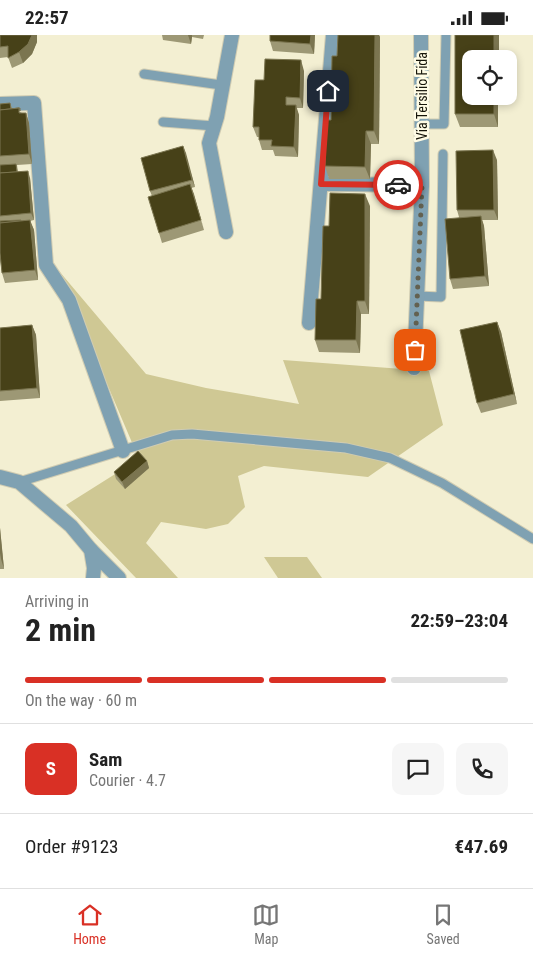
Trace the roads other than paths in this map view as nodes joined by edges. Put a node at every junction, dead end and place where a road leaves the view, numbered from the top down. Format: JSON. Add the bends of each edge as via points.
{"nodes":[{"id":1,"x":232,"y":35,"type":"edge"},
{"id":2,"x":333,"y":35,"type":"edge"},
{"id":3,"x":421,"y":35,"type":"edge"},
{"id":4,"x":446,"y":35,"type":"edge"},
{"id":5,"x":144,"y":74,"type":"dead end"},
{"id":6,"x":221,"y":85,"type":"junction"},
{"id":7,"x":0,"y":104,"type":"edge"},
{"id":8,"x":163,"y":122,"type":"dead end"},
{"id":9,"x":422,"y":124,"type":"junction"},
{"id":10,"x":214,"y":126,"type":"junction"},
{"id":11,"x":443,"y":154,"type":"dead end"},
{"id":12,"x":321,"y":184,"type":"junction"},
{"id":13,"x":422,"y":185,"type":"junction"},
{"id":14,"x":226,"y":232,"type":"dead end"},
{"id":15,"x":418,"y":296,"type":"junction"},
{"id":16,"x":309,"y":323,"type":"dead end"},
{"id":17,"x":414,"y":368,"type":"dead end"},
{"id":18,"x":123,"y":451,"type":"junction"},
{"id":19,"x":0,"y":477,"type":"edge"},
{"id":20,"x":19,"y":482,"type":"junction"},
{"id":21,"x":533,"y":539,"type":"edge"},
{"id":22,"x":91,"y":550,"type":"junction"},
{"id":23,"x":93,"y":578,"type":"edge"},
{"id":24,"x":119,"y":578,"type":"edge"}],
"edges":[{"from":1,"to":6,"type":"street"},
{"from":2,"to":12,"type":"street"},
{"from":3,"to":9,"type":"street","name":"Via Tersilio Fida"},
{"from":4,"to":9,"type":"lane","via":[[444,124]]},
{"from":5,"to":6,"type":"lane"},
{"from":6,"to":10,"type":"street"},
{"from":7,"to":18,"type":"street","via":[[34,103],[46,265],[69,300]]},
{"from":8,"to":10,"type":"lane"},
{"from":9,"to":13,"type":"street","name":"Via Tersilio Fida"},
{"from":10,"to":14,"type":"street","via":[[209,143]]},
{"from":11,"to":15,"type":"lane","via":[[441,297]]},
{"from":12,"to":13,"type":"street"},
{"from":12,"to":16,"type":"street"},
{"from":13,"to":15,"type":"street","name":"Via Tersilio Fida"},
{"from":15,"to":17,"type":"street","name":"Via Tersilio Fida"},
{"from":18,"to":20,"type":"lane"},
{"from":18,"to":21,"type":"lane","via":[[172,435],[192,434],[346,448],[390,458],[442,483]]},
{"from":19,"to":20,"type":"street"},
{"from":20,"to":22,"type":"street","via":[[71,526]]},
{"from":22,"to":23,"type":"street"},
{"from":22,"to":24,"type":"street"}]}
